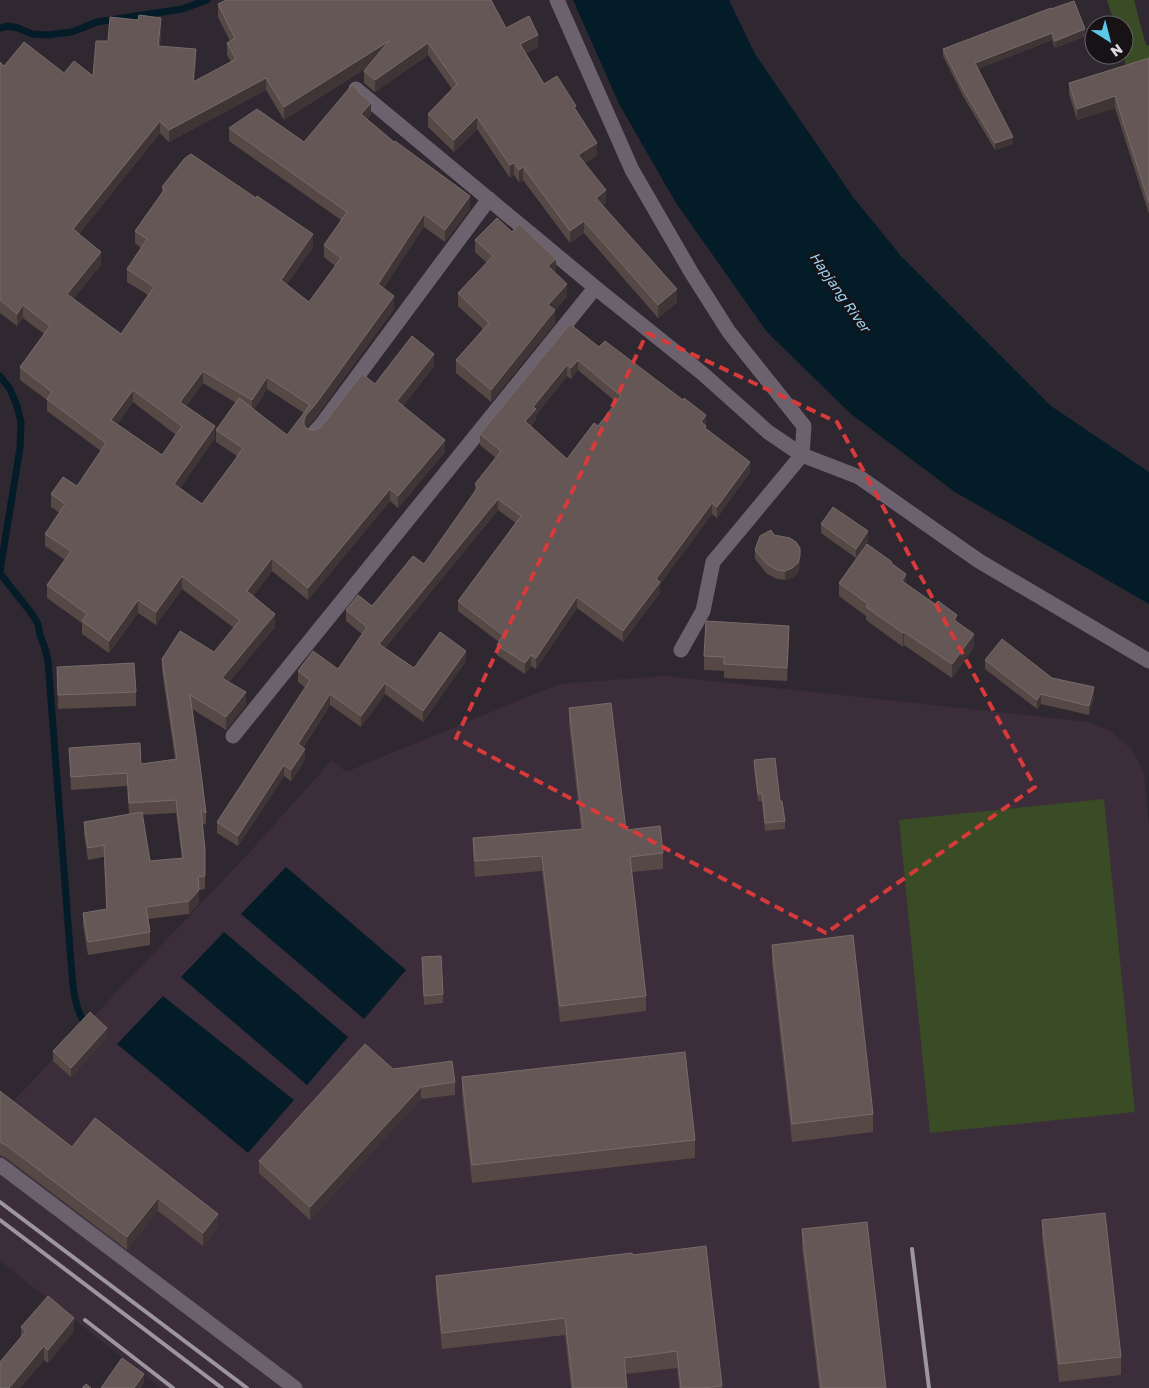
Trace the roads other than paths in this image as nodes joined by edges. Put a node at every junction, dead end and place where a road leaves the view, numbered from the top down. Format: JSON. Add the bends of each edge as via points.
{"nodes":[{"id":1,"x":556,"y":0,"type":"edge"},
{"id":2,"x":356,"y":89,"type":"edge"},
{"id":3,"x":489,"y":199,"type":"junction"},
{"id":4,"x":595,"y":288,"type":"junction"},
{"id":5,"x":313,"y":434,"type":"edge"},
{"id":6,"x":802,"y":455,"type":"junction"},
{"id":7,"x":681,"y":650,"type":"dead end"},
{"id":8,"x":1149,"y":661,"type":"edge"},
{"id":9,"x":233,"y":736,"type":"dead end"},
{"id":10,"x":0,"y":1165,"type":"edge"},
{"id":11,"x":295,"y":1388,"type":"edge"}],
"edges":[{"from":1,"to":6,"type":"street","via":[[632,170],[691,272],[729,332],[804,426]]},
{"from":2,"to":3,"type":"street"},
{"from":3,"to":4,"type":"street"},
{"from":3,"to":5,"type":"street"},
{"from":4,"to":6,"type":"street","via":[[702,373],[768,432]]},
{"from":4,"to":9,"type":"street"},
{"from":6,"to":7,"type":"street","via":[[713,562],[703,611]]},
{"from":6,"to":8,"type":"street","via":[[859,476],[980,561]]},
{"from":10,"to":11,"type":"street"}]}
